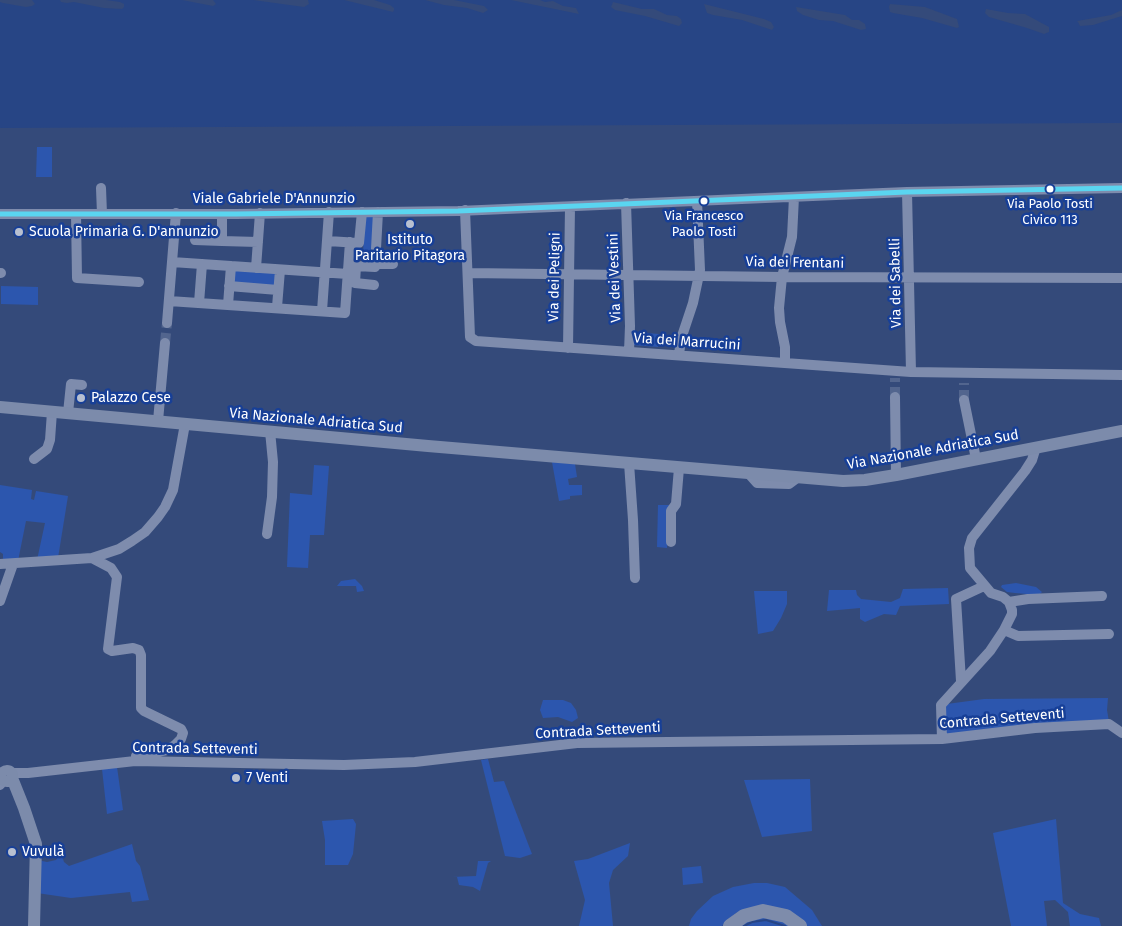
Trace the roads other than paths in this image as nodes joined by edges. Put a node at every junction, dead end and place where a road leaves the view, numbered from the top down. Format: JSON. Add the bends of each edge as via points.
{"nodes":[{"id":1,"x":101,"y":188,"type":"dead end"},
{"id":2,"x":1122,"y":188,"type":"edge"},
{"id":3,"x":907,"y":192,"type":"junction"},
{"id":4,"x":794,"y":197,"type":"junction"},
{"id":5,"x":698,"y":201,"type":"junction"},
{"id":6,"x":626,"y":203,"type":"junction"},
{"id":7,"x":570,"y":207,"type":"junction"},
{"id":8,"x":469,"y":210,"type":"junction"},
{"id":9,"x":329,"y":212,"type":"junction"},
{"id":10,"x":362,"y":212,"type":"junction"},
{"id":11,"x":378,"y":212,"type":"junction"},
{"id":12,"x":176,"y":213,"type":"junction"},
{"id":13,"x":260,"y":213,"type":"junction"},
{"id":14,"x":0,"y":214,"type":"edge"},
{"id":15,"x":76,"y":214,"type":"junction"},
{"id":16,"x":102,"y":214,"type":"junction"},
{"id":17,"x":222,"y":214,"type":"junction"},
{"id":18,"x":195,"y":240,"type":"dead end"},
{"id":19,"x":222,"y":241,"type":"junction"},
{"id":20,"x":328,"y":241,"type":"junction"},
{"id":21,"x":258,"y":242,"type":"junction"},
{"id":22,"x":350,"y":242,"type":"junction"},
{"id":23,"x":172,"y":262,"type":"junction"},
{"id":24,"x":202,"y":264,"type":"junction"},
{"id":25,"x":375,"y":264,"type":"junction"},
{"id":26,"x":394,"y":264,"type":"dead end"},
{"id":27,"x":231,"y":266,"type":"junction"},
{"id":28,"x":256,"y":268,"type":"junction"},
{"id":29,"x":280,"y":270,"type":"junction"},
{"id":30,"x":325,"y":272,"type":"junction"},
{"id":31,"x":468,"y":273,"type":"junction"},
{"id":32,"x":348,"y":274,"type":"junction"},
{"id":33,"x":569,"y":274,"type":"junction"},
{"id":34,"x":628,"y":275,"type":"junction"},
{"id":35,"x":698,"y":275,"type":"junction"},
{"id":36,"x":782,"y":277,"type":"junction"},
{"id":37,"x":910,"y":278,"type":"junction"},
{"id":38,"x":1122,"y":278,"type":"edge"},
{"id":39,"x":139,"y":282,"type":"dead end"},
{"id":40,"x":374,"y":285,"type":"dead end"},
{"id":41,"x":229,"y":286,"type":"junction"},
{"id":42,"x":278,"y":290,"type":"junction"},
{"id":43,"x":169,"y":301,"type":"junction"},
{"id":44,"x":199,"y":303,"type":"junction"},
{"id":45,"x":228,"y":305,"type":"junction"},
{"id":46,"x":277,"y":307,"type":"junction"},
{"id":47,"x":322,"y":311,"type":"junction"},
{"id":48,"x":167,"y":323,"type":"tunnel mouth"},
{"id":49,"x":165,"y":343,"type":"tunnel mouth"},
{"id":50,"x":568,"y":348,"type":"junction"},
{"id":51,"x":629,"y":352,"type":"junction"},
{"id":52,"x":679,"y":355,"type":"junction"},
{"id":53,"x":785,"y":363,"type":"junction"},
{"id":54,"x":911,"y":372,"type":"junction"},
{"id":55,"x":1122,"y":375,"type":"edge"},
{"id":56,"x":82,"y":385,"type":"dead end"},
{"id":57,"x":895,"y":398,"type":"tunnel mouth"},
{"id":58,"x":964,"y":400,"type":"tunnel mouth"},
{"id":59,"x":0,"y":407,"type":"edge"},
{"id":60,"x":52,"y":412,"type":"junction"},
{"id":61,"x":68,"y":413,"type":"junction"},
{"id":62,"x":158,"y":421,"type":"junction"},
{"id":63,"x":185,"y":424,"type":"junction"},
{"id":64,"x":1122,"y":431,"type":"edge"},
{"id":65,"x":270,"y":432,"type":"junction"},
{"id":66,"x":1036,"y":447,"type":"junction"},
{"id":67,"x":1020,"y":450,"type":"junction"},
{"id":68,"x":34,"y":458,"type":"dead end"},
{"id":69,"x":976,"y":459,"type":"junction"},
{"id":70,"x":628,"y":463,"type":"junction"},
{"id":71,"x":679,"y":468,"type":"junction"},
{"id":72,"x":1025,"y":471,"type":"junction"},
{"id":73,"x":896,"y":475,"type":"junction"},
{"id":74,"x":267,"y":534,"type":"dead end"},
{"id":75,"x":671,"y":542,"type":"dead end"},
{"id":76,"x":92,"y":558,"type":"junction"},
{"id":77,"x":0,"y":564,"type":"edge"},
{"id":78,"x":13,"y":564,"type":"junction"},
{"id":79,"x":635,"y":578,"type":"dead end"},
{"id":80,"x":984,"y":586,"type":"junction"},
{"id":81,"x":1102,"y":596,"type":"dead end"},
{"id":82,"x":0,"y":601,"type":"edge"},
{"id":83,"x":1009,"y":602,"type":"junction"},
{"id":84,"x":1004,"y":630,"type":"junction"},
{"id":85,"x":1109,"y":634,"type":"dead end"},
{"id":86,"x":961,"y":681,"type":"junction"},
{"id":87,"x":1122,"y":733,"type":"edge"},
{"id":88,"x":942,"y":739,"type":"junction"},
{"id":89,"x":124,"y":761,"type":"junction"},
{"id":90,"x":6,"y":778,"type":"edge"},
{"id":91,"x":34,"y":926,"type":"edge"},
{"id":92,"x":730,"y":926,"type":"edge"},
{"id":93,"x":800,"y":926,"type":"edge"}],
"edges":[{"from":1,"to":16,"type":"street"},
{"from":2,"to":3,"type":"street"},
{"from":3,"to":4,"type":"street"},
{"from":3,"to":37,"type":"street","name":"Via dei Sabelli"},
{"from":4,"to":5,"type":"street"},
{"from":4,"to":36,"type":"street","via":[[792,237]]},
{"from":5,"to":6,"type":"street"},
{"from":5,"to":35,"type":"street"},
{"from":6,"to":7,"type":"street"},
{"from":6,"to":34,"type":"street","name":"Via dei Vestini"},
{"from":7,"to":8,"type":"street"},
{"from":7,"to":33,"type":"street","name":"Via dei Peligni"},
{"from":8,"to":11,"type":"street","name":"Viale Gabriele D'Annunzio"},
{"from":8,"to":31,"type":"street"},
{"from":9,"to":10,"type":"street","name":"Viale Gabriele D'Annunzio"},
{"from":9,"to":13,"type":"street","name":"Viale Gabriele D'Annunzio"},
{"from":9,"to":20,"type":"street"},
{"from":10,"to":11,"type":"street","name":"Viale Gabriele D'Annunzio"},
{"from":10,"to":22,"type":"street","via":[[360,242]]},
{"from":11,"to":25,"type":"street"},
{"from":12,"to":16,"type":"street","name":"Viale Gabriele D'Annunzio"},
{"from":12,"to":17,"type":"street","name":"Viale Gabriele D'Annunzio"},
{"from":12,"to":23,"type":"street"},
{"from":13,"to":17,"type":"street","name":"Viale Gabriele D'Annunzio"},
{"from":13,"to":21,"type":"street"},
{"from":14,"to":15,"type":"street","name":"Viale Gabriele D'Annunzio"},
{"from":15,"to":16,"type":"street","name":"Viale Gabriele D'Annunzio"},
{"from":15,"to":39,"type":"street","via":[[77,278]]},
{"from":17,"to":19,"type":"street"},
{"from":18,"to":19,"type":"street"},
{"from":19,"to":21,"type":"street"},
{"from":20,"to":22,"type":"street"},
{"from":20,"to":30,"type":"street"},
{"from":21,"to":28,"type":"street"},
{"from":22,"to":32,"type":"street"},
{"from":23,"to":24,"type":"street"},
{"from":23,"to":43,"type":"street"},
{"from":24,"to":27,"type":"street"},
{"from":24,"to":44,"type":"street"},
{"from":25,"to":26,"type":"street"},
{"from":25,"to":40,"type":"street","via":[[375,267],[356,266],[355,283]]},
{"from":27,"to":28,"type":"street"},
{"from":27,"to":41,"type":"street"},
{"from":28,"to":29,"type":"street"},
{"from":29,"to":30,"type":"street"},
{"from":29,"to":42,"type":"street"},
{"from":30,"to":32,"type":"street"},
{"from":30,"to":47,"type":"street"},
{"from":31,"to":33,"type":"street","name":"Via dei Frentani"},
{"from":31,"to":50,"type":"street","name":"Via dei Marrucini","via":[[470,338]]},
{"from":32,"to":47,"type":"street","via":[[345,313]]},
{"from":33,"to":34,"type":"street","name":"Via dei Frentani"},
{"from":33,"to":50,"type":"street","name":"Via dei Peligni"},
{"from":34,"to":35,"type":"street","name":"Via dei Frentani"},
{"from":34,"to":51,"type":"street","name":"Via dei Vestini"},
{"from":35,"to":36,"type":"street","name":"Via dei Frentani"},
{"from":35,"to":52,"type":"street"},
{"from":36,"to":37,"type":"street","name":"Via dei Frentani"},
{"from":36,"to":53,"type":"street","via":[[780,322]]},
{"from":37,"to":38,"type":"street","name":"Via dei Frentani"},
{"from":37,"to":54,"type":"street","name":"Via dei Sabelli"},
{"from":41,"to":42,"type":"street"},
{"from":41,"to":45,"type":"street"},
{"from":42,"to":46,"type":"street"},
{"from":43,"to":44,"type":"street"},
{"from":43,"to":48,"type":"street"},
{"from":44,"to":45,"type":"street"},
{"from":45,"to":46,"type":"street"},
{"from":46,"to":47,"type":"street"},
{"from":49,"to":62,"type":"street"},
{"from":50,"to":51,"type":"street","name":"Via dei Marrucini"},
{"from":51,"to":52,"type":"street","name":"Via dei Marrucini"},
{"from":52,"to":53,"type":"street","name":"Via dei Marrucini"},
{"from":53,"to":54,"type":"street","name":"Via dei Marrucini","via":[[895,375]]},
{"from":54,"to":55,"type":"street","name":"Via dei Marrucini","via":[[965,378]]},
{"from":56,"to":61,"type":"street","via":[[72,384]]},
{"from":57,"to":73,"type":"street"},
{"from":58,"to":69,"type":"street"},
{"from":59,"to":60,"type":"main road","name":"Via Nazionale Adriatica Sud"},
{"from":60,"to":61,"type":"main road","name":"Via Nazionale Adriatica Sud"},
{"from":60,"to":68,"type":"street","via":[[47,449]]},
{"from":61,"to":62,"type":"main road","name":"Via Nazionale Adriatica Sud"},
{"from":62,"to":63,"type":"main road","name":"Via Nazionale Adriatica Sud"},
{"from":63,"to":65,"type":"main road","name":"Via Nazionale Adriatica Sud"},
{"from":63,"to":76,"type":"street","via":[[173,490],[162,512],[145,532],[132,541]]},
{"from":64,"to":66,"type":"main road","name":"Via Nazionale Adriatica Sud"},
{"from":65,"to":70,"type":"main road","name":"Via Nazionale Adriatica Sud"},
{"from":65,"to":74,"type":"street","via":[[272,497]]},
{"from":66,"to":67,"type":"main road","name":"Via Nazionale Adriatica Sud"},
{"from":66,"to":72,"type":"street"},
{"from":67,"to":69,"type":"main road","name":"Via Nazionale Adriatica Sud"},
{"from":67,"to":72,"type":"street"},
{"from":69,"to":73,"type":"main road","name":"Via Nazionale Adriatica Sud"},
{"from":70,"to":71,"type":"main road","name":"Via Nazionale Adriatica Sud"},
{"from":70,"to":79,"type":"street"},
{"from":71,"to":73,"type":"main road","name":"Via Nazionale Adriatica Sud","via":[[843,481]]},
{"from":71,"to":75,"type":"street"},
{"from":72,"to":80,"type":"street","via":[[972,538],[970,568]]},
{"from":76,"to":78,"type":"street"},
{"from":76,"to":89,"type":"street","via":[[111,568],[118,577],[108,649],[139,650],[141,708],[181,729],[182,733],[175,746],[167,750]]},
{"from":77,"to":78,"type":"street"},
{"from":78,"to":82,"type":"street"},
{"from":80,"to":83,"type":"street"},
{"from":80,"to":86,"type":"street","via":[[956,599]]},
{"from":81,"to":83,"type":"street"},
{"from":83,"to":84,"type":"street","via":[[1012,614]]},
{"from":84,"to":85,"type":"street","via":[[1018,636]]},
{"from":84,"to":86,"type":"street","via":[[990,651]]},
{"from":86,"to":88,"type":"street","via":[[941,705]]},
{"from":87,"to":88,"type":"street","name":"Contrada Setteventi","via":[[1110,725],[1035,728]]},
{"from":88,"to":89,"type":"street","name":"Contrada Setteventi","via":[[577,743],[415,762],[344,765]]},
{"from":89,"to":90,"type":"street","name":"Contrada Setteventi"},
{"from":90,"to":91,"type":"main road","via":[[24,805],[36,844]]},
{"from":92,"to":93,"type":"highway","via":[[744,916],[763,911],[786,916]]}]}
